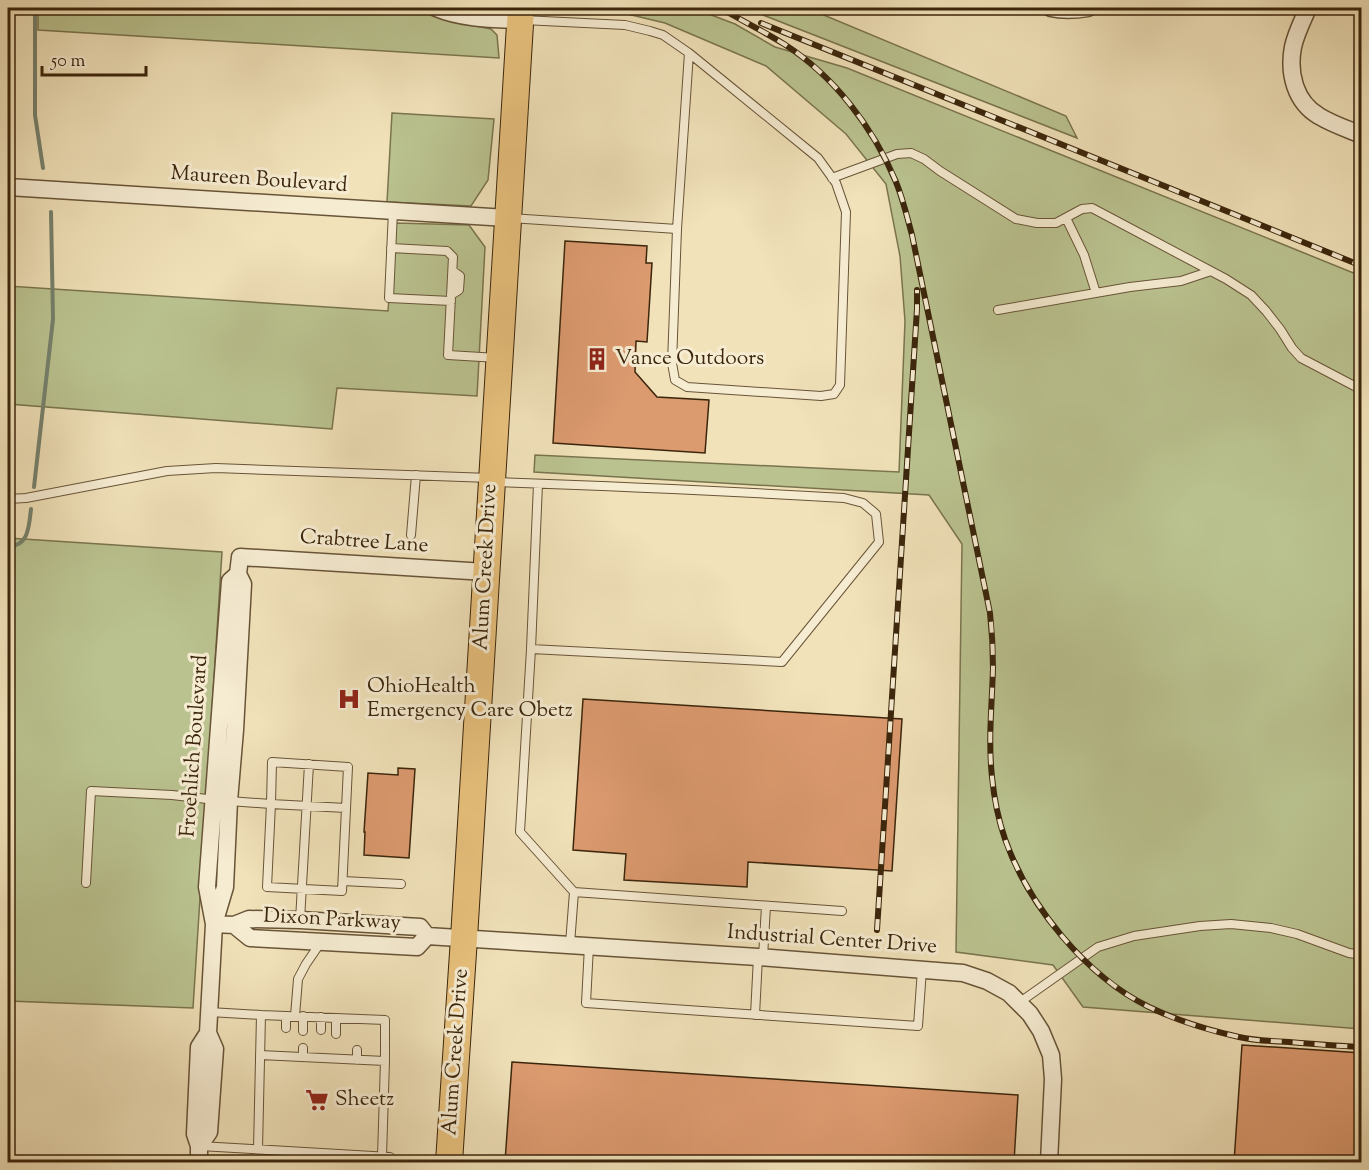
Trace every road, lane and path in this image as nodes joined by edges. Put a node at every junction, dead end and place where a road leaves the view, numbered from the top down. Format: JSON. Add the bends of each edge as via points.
{"nodes":[{"id":1,"x":436,"y":8,"type":"edge"},
{"id":2,"x":1089,"y":8,"type":"edge"},
{"id":3,"x":1308,"y":8,"type":"edge"},
{"id":4,"x":1057,"y":9,"type":"edge"},
{"id":5,"x":520,"y":14,"type":"edge"},
{"id":6,"x":689,"y":53,"type":"junction"},
{"id":7,"x":1362,"y":135,"type":"edge"},
{"id":8,"x":832,"y":178,"type":"junction"},
{"id":9,"x":8,"y":187,"type":"edge"},
{"id":10,"x":393,"y":211,"type":"junction"},
{"id":11,"x":507,"y":218,"type":"junction"},
{"id":12,"x":1066,"y":218,"type":"junction"},
{"id":13,"x":677,"y":229,"type":"junction"},
{"id":14,"x":391,"y":248,"type":"junction"},
{"id":15,"x":1212,"y":271,"type":"junction"},
{"id":16,"x":1096,"y":293,"type":"junction"},
{"id":17,"x":451,"y":298,"type":"junction"},
{"id":18,"x":998,"y":310,"type":"dead end"},
{"id":19,"x":499,"y":358,"type":"junction"},
{"id":20,"x":1362,"y":390,"type":"edge"},
{"id":21,"x":416,"y":475,"type":"junction"},
{"id":22,"x":491,"y":480,"type":"junction"},
{"id":23,"x":538,"y":484,"type":"junction"},
{"id":24,"x":8,"y":499,"type":"edge"},
{"id":25,"x":411,"y":536,"type":"dead end"},
{"id":26,"x":239,"y":566,"type":"joint"},
{"id":27,"x":486,"y":573,"type":"junction"},
{"id":28,"x":531,"y":649,"type":"junction"},
{"id":29,"x":309,"y":764,"type":"junction"},
{"id":30,"x":221,"y":801,"type":"junction"},
{"id":31,"x":271,"y":804,"type":"junction"},
{"id":32,"x":307,"y":806,"type":"junction"},
{"id":33,"x":346,"y":808,"type":"junction"},
{"id":34,"x":343,"y":881,"type":"junction"},
{"id":35,"x":86,"y":883,"type":"dead end"},
{"id":36,"x":401,"y":884,"type":"dead end"},
{"id":37,"x":302,"y":889,"type":"junction"},
{"id":38,"x":574,"y":892,"type":"junction"},
{"id":39,"x":766,"y":906,"type":"junction"},
{"id":40,"x":842,"y":911,"type":"dead end"},
{"id":41,"x":300,"y":920,"type":"junction"},
{"id":42,"x":214,"y":924,"type":"junction"},
{"id":43,"x":234,"y":925,"type":"junction"},
{"id":44,"x":427,"y":936,"type":"junction"},
{"id":45,"x":464,"y":938,"type":"junction"},
{"id":46,"x":321,"y":942,"type":"junction"},
{"id":47,"x":570,"y":944,"type":"junction"},
{"id":48,"x":589,"y":945,"type":"junction"},
{"id":49,"x":1362,"y":955,"type":"edge"},
{"id":50,"x":760,"y":957,"type":"junction"},
{"id":51,"x":922,"y":969,"type":"junction"},
{"id":52,"x":1020,"y":1002,"type":"junction"},
{"id":53,"x":209,"y":1012,"type":"junction"},
{"id":54,"x":261,"y":1015,"type":"junction"},
{"id":55,"x":755,"y":1015,"type":"junction"},
{"id":56,"x":295,"y":1016,"type":"junction"},
{"id":57,"x":321,"y":1017,"type":"junction"},
{"id":58,"x":336,"y":1018,"type":"junction"},
{"id":59,"x":358,"y":1019,"type":"junction"},
{"id":60,"x":286,"y":1028,"type":"dead end"},
{"id":61,"x":303,"y":1030,"type":"dead end"},
{"id":62,"x":321,"y":1030,"type":"dead end"},
{"id":63,"x":358,"y":1030,"type":"dead end"},
{"id":64,"x":336,"y":1034,"type":"dead end"},
{"id":65,"x":260,"y":1055,"type":"junction"},
{"id":66,"x":385,"y":1061,"type":"junction"},
{"id":67,"x":258,"y":1149,"type":"junction"},
{"id":68,"x":199,"y":1154,"type":"edge"},
{"id":69,"x":449,"y":1162,"type":"edge"},
{"id":70,"x":1049,"y":1162,"type":"edge"}],
"edges":[{"from":1,"to":5,"type":"street","via":[[476,18]]},
{"from":2,"to":4,"type":"street"},
{"from":3,"to":7,"type":"street","via":[[1293,46],[1292,72],[1299,96],[1318,116]]},
{"from":5,"to":6,"type":"lane","via":[[625,25],[663,35]]},
{"from":5,"to":11,"type":"main road","name":"Alum Creek Drive"},
{"from":6,"to":8,"type":"lane","via":[[818,158]]},
{"from":6,"to":13,"type":"lane"},
{"from":8,"to":12,"type":"lane","via":[[897,154],[911,153],[1016,219],[1037,224]]},
{"from":8,"to":13,"type":"lane","via":[[846,212],[840,385],[834,394],[687,387],[675,380],[672,363]]},
{"from":9,"to":10,"type":"street","name":"Maureen Boulevard"},
{"from":10,"to":11,"type":"street","name":"Maureen Boulevard"},
{"from":10,"to":14,"type":"lane"},
{"from":11,"to":13,"type":"lane"},
{"from":11,"to":19,"type":"main road","name":"Alum Creek Drive"},
{"from":12,"to":15,"type":"lane","via":[[1092,208]]},
{"from":12,"to":16,"type":"lane"},
{"from":14,"to":17,"type":"lane","via":[[447,251],[453,257]]},
{"from":14,"to":17,"type":"lane","via":[[388,298]]},
{"from":15,"to":16,"type":"lane","via":[[1181,281]]},
{"from":15,"to":20,"type":"lane","via":[[1251,295],[1301,358]]},
{"from":16,"to":18,"type":"lane"},
{"from":17,"to":19,"type":"lane","via":[[448,355]]},
{"from":19,"to":22,"type":"main road","name":"Alum Creek Drive"},
{"from":21,"to":22,"type":"lane"},
{"from":21,"to":24,"type":"lane","via":[[216,468],[166,471]]},
{"from":21,"to":25,"type":"lane"},
{"from":22,"to":23,"type":"lane"},
{"from":22,"to":27,"type":"main road","name":"Alum Creek Drive"},
{"from":23,"to":28,"type":"lane"},
{"from":23,"to":28,"type":"lane","via":[[844,498],[863,502],[876,513],[879,542],[782,662]]},
{"from":26,"to":27,"type":"street","name":"Crabtree Lane"},
{"from":26,"to":30,"type":"street","name":"Froehlich Boulevard","via":[[243,584],[235,730]]},
{"from":27,"to":45,"type":"main road","name":"Alum Creek Drive"},
{"from":28,"to":38,"type":"lane","via":[[520,832]]},
{"from":29,"to":31,"type":"lane","via":[[272,762]]},
{"from":29,"to":32,"type":"lane"},
{"from":29,"to":33,"type":"lane","via":[[348,767]]},
{"from":30,"to":31,"type":"lane"},
{"from":30,"to":35,"type":"lane","via":[[92,790]]},
{"from":30,"to":42,"type":"street","name":"Froehlich Boulevard","via":[[225,887]]},
{"from":31,"to":32,"type":"lane"},
{"from":31,"to":37,"type":"lane","via":[[267,887]]},
{"from":32,"to":33,"type":"lane"},
{"from":32,"to":37,"type":"lane"},
{"from":33,"to":34,"type":"lane"},
{"from":34,"to":36,"type":"lane"},
{"from":34,"to":37,"type":"lane","via":[[342,891]]},
{"from":37,"to":41,"type":"lane"},
{"from":38,"to":39,"type":"lane"},
{"from":38,"to":47,"type":"lane"},
{"from":39,"to":40,"type":"lane"},
{"from":39,"to":50,"type":"lane"},
{"from":41,"to":43,"type":"street","name":"Dixon Parkway","via":[[249,919]]},
{"from":41,"to":44,"type":"street","name":"Dixon Parkway","via":[[420,927]]},
{"from":42,"to":43,"type":"street","name":"Dixon Parkway"},
{"from":42,"to":53,"type":"street","name":"Froehlich Boulevard"},
{"from":43,"to":46,"type":"street","name":"Dixon Parkway","via":[[250,938]]},
{"from":44,"to":45,"type":"street","name":"Dixon Parkway"},
{"from":44,"to":46,"type":"street","name":"Dixon Parkway","via":[[417,947]]},
{"from":45,"to":47,"type":"street","name":"Industrial Center Drive"},
{"from":45,"to":69,"type":"main road","name":"Alum Creek Drive"},
{"from":46,"to":56,"type":"lane","via":[[298,979]]},
{"from":47,"to":48,"type":"street","name":"Industrial Center Drive"},
{"from":48,"to":50,"type":"street","name":"Industrial Center Drive"},
{"from":48,"to":55,"type":"lane","via":[[586,1003]]},
{"from":49,"to":52,"type":"lane","via":[[1271,928],[1200,926],[1134,936],[1098,947]]},
{"from":50,"to":51,"type":"street","name":"Industrial Center Drive"},
{"from":50,"to":55,"type":"lane"},
{"from":51,"to":52,"type":"street","name":"Industrial Center Drive","via":[[963,973],[987,981]]},
{"from":51,"to":55,"type":"lane","via":[[918,1026]]},
{"from":52,"to":70,"type":"street","name":"Industrial Center Drive","via":[[1041,1031],[1050,1054],[1053,1079]]},
{"from":53,"to":54,"type":"lane"},
{"from":53,"to":68,"type":"street","name":"Froehlich Boulevard","via":[[208,1033],[199,1047],[195,1134]]},
{"from":54,"to":56,"type":"lane"},
{"from":54,"to":65,"type":"lane"},
{"from":56,"to":57,"type":"lane"},
{"from":56,"to":60,"type":"lane"},
{"from":56,"to":61,"type":"lane"},
{"from":57,"to":58,"type":"lane"},
{"from":57,"to":62,"type":"lane"},
{"from":58,"to":59,"type":"lane"},
{"from":58,"to":64,"type":"lane"},
{"from":59,"to":63,"type":"lane"},
{"from":59,"to":66,"type":"lane","via":[[385,1020]]},
{"from":65,"to":66,"type":"lane","via":[[303,1052]]},
{"from":65,"to":67,"type":"lane"},
{"from":66,"to":67,"type":"lane","via":[[386,1156]]},
{"from":67,"to":68,"type":"lane"}]}
